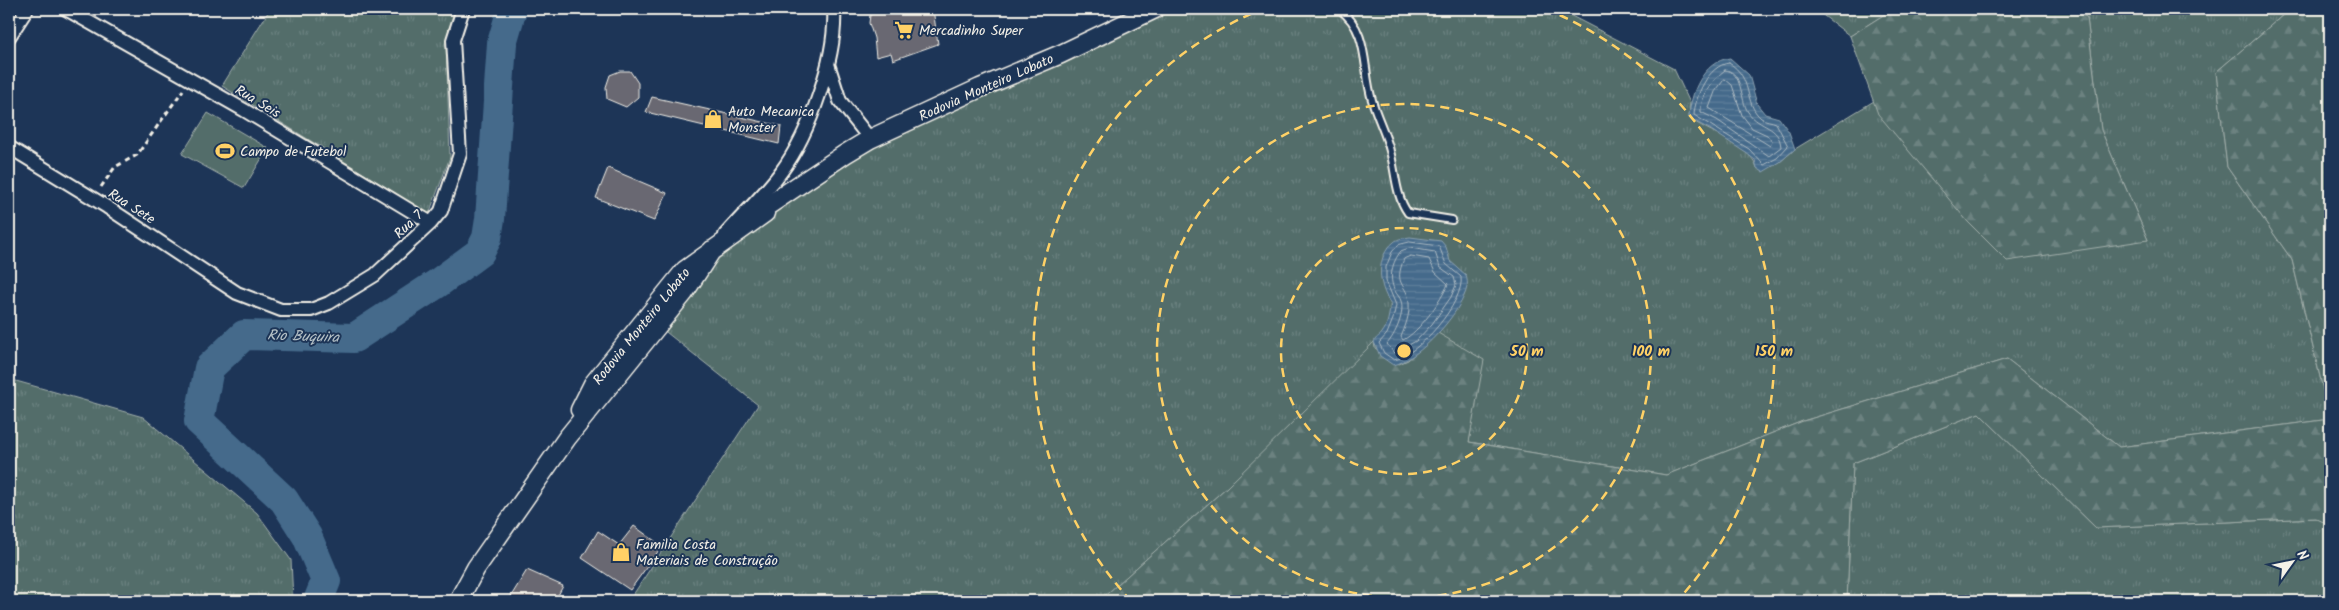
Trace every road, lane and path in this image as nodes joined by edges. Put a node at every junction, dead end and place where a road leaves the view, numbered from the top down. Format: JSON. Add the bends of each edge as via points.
{"nodes":[{"id":1,"x":28,"y":9,"type":"edge"},
{"id":2,"x":66,"y":9,"type":"edge"},
{"id":3,"x":463,"y":9,"type":"edge"},
{"id":4,"x":834,"y":9,"type":"edge"},
{"id":5,"x":1155,"y":9,"type":"edge"},
{"id":6,"x":1339,"y":9,"type":"edge"},
{"id":7,"x":9,"y":37,"type":"edge"},
{"id":8,"x":828,"y":64,"type":"junction"},
{"id":9,"x":191,"y":80,"type":"junction"},
{"id":10,"x":870,"y":139,"type":"junction"},
{"id":11,"x":9,"y":148,"type":"edge"},
{"id":12,"x":92,"y":198,"type":"junction"},
{"id":13,"x":1452,"y":220,"type":"dead end"},
{"id":14,"x":432,"y":223,"type":"junction"},
{"id":15,"x":712,"y":250,"type":"junction"},
{"id":16,"x":238,"y":293,"type":"joint"},
{"id":17,"x":458,"y":601,"type":"edge"}],
"edges":[{"from":1,"to":7,"type":"street"},
{"from":2,"to":9,"type":"street","name":"Rua Seis"},
{"from":3,"to":14,"type":"street","name":"Rua 7","via":[[452,40],[460,154],[441,211]]},
{"from":4,"to":8,"type":"street","via":[[835,26]]},
{"from":5,"to":10,"type":"main road","name":"Rodovia Monteiro Lobato"},
{"from":6,"to":13,"type":"lane","via":[[1357,28],[1371,99],[1390,150],[1400,202],[1408,214]]},
{"from":8,"to":10,"type":"street","via":[[840,102]]},
{"from":8,"to":15,"type":"street","via":[[801,139],[781,172]]},
{"from":9,"to":12,"type":"path","via":[[136,155],[115,167]]},
{"from":9,"to":14,"type":"street","name":"Rua Seis"},
{"from":10,"to":15,"type":"main road","name":"Rodovia Monteiro Lobato","via":[[766,207]]},
{"from":11,"to":12,"type":"street","name":"Rua Sete"},
{"from":12,"to":16,"type":"street","name":"Rua Sete"},
{"from":14,"to":16,"type":"street","name":"Rua 7","via":[[375,276],[311,310],[281,310]]},
{"from":15,"to":17,"type":"main road","name":"Rodovia Monteiro Lobato","via":[[684,292],[566,438],[476,568]]}]}
